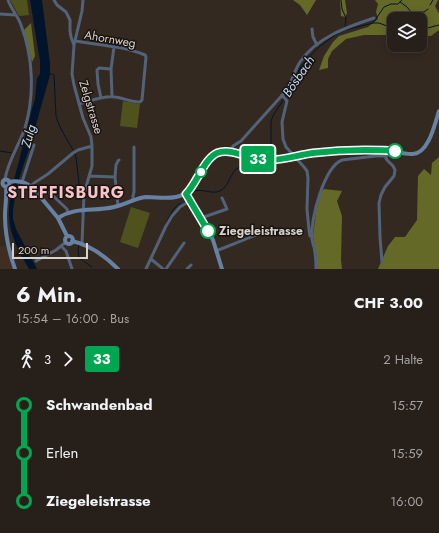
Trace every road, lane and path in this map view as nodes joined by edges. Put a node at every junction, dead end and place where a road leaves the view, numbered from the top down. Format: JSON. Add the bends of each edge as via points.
{"nodes":[{"id":1,"x":8,"y":0,"type":"edge"},
{"id":2,"x":54,"y":0,"type":"edge"},
{"id":3,"x":83,"y":0,"type":"edge"},
{"id":4,"x":0,"y":14,"type":"edge"},
{"id":5,"x":16,"y":15,"type":"junction"},
{"id":6,"x":374,"y":18,"type":"dead end"},
{"id":7,"x":312,"y":29,"type":"dead end"},
{"id":8,"x":75,"y":43,"type":"junction"},
{"id":9,"x":317,"y":45,"type":"junction"},
{"id":10,"x":114,"y":47,"type":"junction"},
{"id":11,"x":111,"y":69,"type":"junction"},
{"id":12,"x":112,"y":96,"type":"junction"},
{"id":13,"x":284,"y":97,"type":"junction"},
{"id":14,"x":101,"y":98,"type":"junction"},
{"id":15,"x":80,"y":104,"type":"junction"},
{"id":16,"x":439,"y":111,"type":"edge"},
{"id":17,"x":34,"y":145,"type":"dead end"},
{"id":18,"x":92,"y":146,"type":"junction"},
{"id":19,"x":134,"y":147,"type":"dead end"},
{"id":20,"x":391,"y":150,"type":"junction"},
{"id":21,"x":231,"y":152,"type":"junction"},
{"id":22,"x":385,"y":156,"type":"junction"},
{"id":23,"x":296,"y":157,"type":"junction"},
{"id":24,"x":119,"y":160,"type":"dead end"},
{"id":25,"x":89,"y":176,"type":"junction"},
{"id":26,"x":116,"y":177,"type":"junction"},
{"id":27,"x":6,"y":182,"type":"edge"},
{"id":28,"x":22,"y":182,"type":"junction"},
{"id":29,"x":31,"y":186,"type":"junction"},
{"id":30,"x":186,"y":194,"type":"junction"},
{"id":31,"x":40,"y":196,"type":"junction"},
{"id":32,"x":222,"y":198,"type":"dead end"},
{"id":33,"x":133,"y":200,"type":"junction"},
{"id":34,"x":190,"y":201,"type":"junction"},
{"id":35,"x":118,"y":206,"type":"junction"},
{"id":36,"x":83,"y":209,"type":"junction"},
{"id":37,"x":68,"y":212,"type":"junction"},
{"id":38,"x":58,"y":218,"type":"junction"},
{"id":39,"x":201,"y":218,"type":"junction"},
{"id":40,"x":266,"y":231,"type":"dead end"},
{"id":41,"x":67,"y":236,"type":"junction"},
{"id":42,"x":312,"y":239,"type":"junction"},
{"id":43,"x":72,"y":241,"type":"junction"},
{"id":44,"x":66,"y":242,"type":"junction"},
{"id":45,"x":82,"y":243,"type":"junction"},
{"id":46,"x":184,"y":243,"type":"dead end"},
{"id":47,"x":61,"y":246,"type":"junction"},
{"id":48,"x":216,"y":251,"type":"junction"},
{"id":49,"x":151,"y":259,"type":"junction"},
{"id":50,"x":36,"y":261,"type":"dead end"},
{"id":51,"x":382,"y":262,"type":"dead end"},
{"id":52,"x":191,"y":265,"type":"dead end"},
{"id":53,"x":15,"y":269,"type":"edge"},
{"id":54,"x":72,"y":269,"type":"edge"},
{"id":55,"x":118,"y":269,"type":"edge"},
{"id":56,"x":146,"y":269,"type":"edge"},
{"id":57,"x":164,"y":269,"type":"edge"},
{"id":58,"x":188,"y":269,"type":"edge"},
{"id":59,"x":222,"y":269,"type":"edge"},
{"id":60,"x":316,"y":269,"type":"edge"}],
"edges":[{"from":1,"to":5,"type":"street"},
{"from":2,"to":8,"type":"street","via":[[70,20],[71,36]]},
{"from":3,"to":8,"type":"street","name":"Zelgstrasse"},
{"from":4,"to":5,"type":"street"},
{"from":5,"to":27,"type":"street","via":[[30,55],[31,92],[26,124],[8,169]]},
{"from":6,"to":9,"type":"street","via":[[343,28]]},
{"from":7,"to":9,"type":"street"},
{"from":8,"to":10,"type":"street","name":"Ahornweg"},
{"from":8,"to":15,"type":"street","name":"Zelgstrasse","via":[[72,74]]},
{"from":9,"to":13,"type":"street","via":[[296,68]]},
{"from":10,"to":11,"type":"street"},
{"from":10,"to":12,"type":"street","name":"Ahornweg","via":[[146,57],[142,100],[136,102]]},
{"from":11,"to":12,"type":"street"},
{"from":11,"to":14,"type":"street","via":[[98,70]]},
{"from":12,"to":14,"type":"street"},
{"from":13,"to":21,"type":"street","via":[[233,146]]},
{"from":13,"to":23,"type":"street","via":[[287,102],[282,122],[283,139],[286,147]]},
{"from":14,"to":15,"type":"street"},
{"from":15,"to":18,"type":"street","name":"Zelgstrasse"},
{"from":16,"to":20,"type":"street","via":[[429,140],[421,151],[411,154]]},
{"from":17,"to":28,"type":"street"},
{"from":18,"to":25,"type":"street","name":"Zelgstrasse"},
{"from":18,"to":29,"type":"street","via":[[73,153]]},
{"from":19,"to":33,"type":"street"},
{"from":20,"to":22,"type":"street","via":[[390,154]]},
{"from":20,"to":23,"type":"street","via":[[334,151]]},
{"from":21,"to":23,"type":"street","via":[[266,160]]},
{"from":21,"to":30,"type":"street","via":[[222,152],[210,158]]},
{"from":22,"to":42,"type":"street","via":[[345,160],[335,164],[320,192],[312,227]]},
{"from":22,"to":51,"type":"street","via":[[395,170],[379,202]]},
{"from":23,"to":42,"type":"street","via":[[308,174],[309,230]]},
{"from":24,"to":26,"type":"street","via":[[116,165]]},
{"from":25,"to":26,"type":"street"},
{"from":25,"to":36,"type":"street","name":"Zelgstrasse","via":[[84,192]]},
{"from":26,"to":35,"type":"street"},
{"from":27,"to":28,"type":"street"},
{"from":27,"to":53,"type":"street","via":[[9,184],[6,187],[5,216],[9,249]]},
{"from":28,"to":29,"type":"street"},
{"from":29,"to":31,"type":"street"},
{"from":30,"to":33,"type":"street","via":[[176,198],[149,197]]},
{"from":30,"to":34,"type":"street"},
{"from":31,"to":37,"type":"street","via":[[47,192],[51,194]]},
{"from":31,"to":38,"type":"street"},
{"from":32,"to":39,"type":"street","via":[[227,209]]},
{"from":33,"to":35,"type":"street"},
{"from":34,"to":39,"type":"street"},
{"from":34,"to":49,"type":"street","via":[[172,216]]},
{"from":35,"to":36,"type":"street"},
{"from":36,"to":37,"type":"street"},
{"from":36,"to":45,"type":"street","name":"Zelgstrasse"},
{"from":37,"to":38,"type":"street"},
{"from":38,"to":41,"type":"street"},
{"from":39,"to":48,"type":"street"},
{"from":40,"to":48,"type":"street"},
{"from":41,"to":43,"type":"street","via":[[72,237]]},
{"from":41,"to":44,"type":"street"},
{"from":42,"to":60,"type":"street"},
{"from":43,"to":44,"type":"street","via":[[69,244]]},
{"from":43,"to":45,"type":"street"},
{"from":44,"to":47,"type":"street"},
{"from":45,"to":55,"type":"street"},
{"from":46,"to":57,"type":"street"},
{"from":47,"to":50,"type":"street"},
{"from":47,"to":54,"type":"street"},
{"from":48,"to":59,"type":"street"},
{"from":49,"to":56,"type":"street"},
{"from":49,"to":57,"type":"street"},
{"from":52,"to":58,"type":"street"}]}
